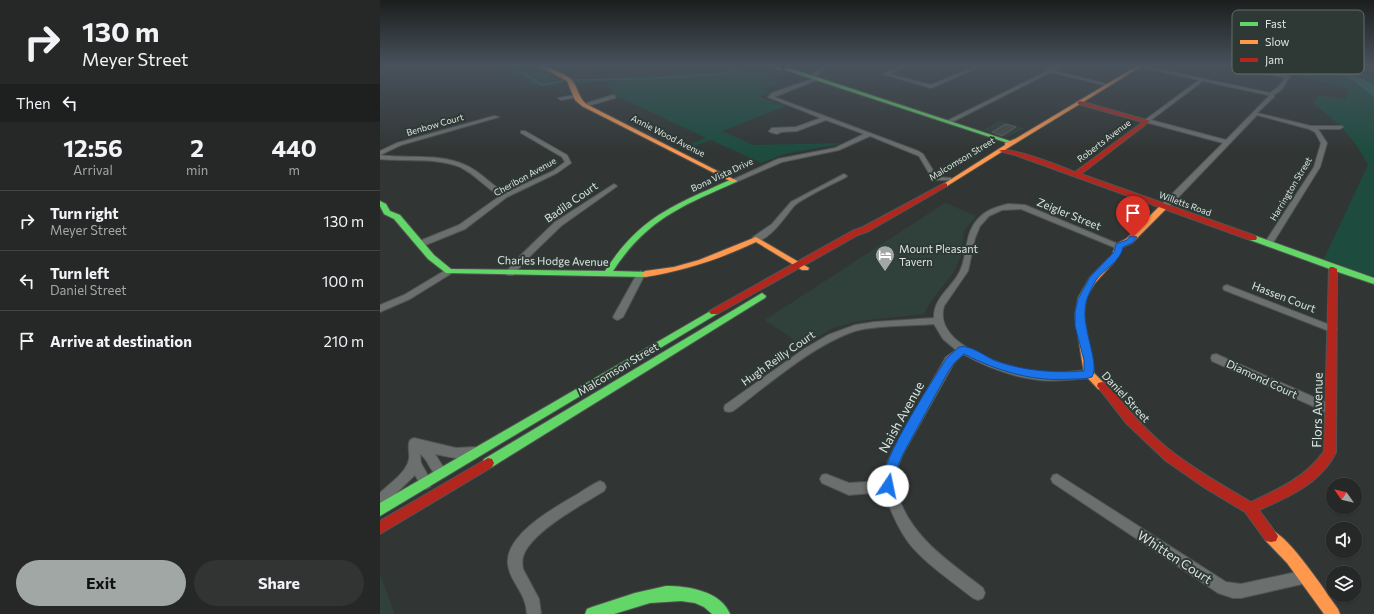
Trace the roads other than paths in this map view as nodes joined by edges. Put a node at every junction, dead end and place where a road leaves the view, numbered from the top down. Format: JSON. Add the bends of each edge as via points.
{"nodes":[{"id":1,"x":773,"y":95,"type":"edge"},
{"id":2,"x":865,"y":95,"type":"edge"},
{"id":3,"x":1003,"y":95,"type":"edge"},
{"id":4,"x":1092,"y":95,"type":"edge"},
{"id":5,"x":1182,"y":95,"type":"edge"},
{"id":6,"x":1270,"y":95,"type":"edge"},
{"id":7,"x":576,"y":96,"type":"joint"},
{"id":8,"x":612,"y":97,"type":"dead end"},
{"id":9,"x":561,"y":98,"type":"dead end"},
{"id":10,"x":1080,"y":103,"type":"junction"},
{"id":11,"x":584,"y":105,"type":"junction"},
{"id":12,"x":1257,"y":113,"type":"junction"},
{"id":13,"x":496,"y":117,"type":"dead end"},
{"id":14,"x":826,"y":118,"type":"junction"},
{"id":15,"x":1147,"y":121,"type":"junction"},
{"id":16,"x":948,"y":122,"type":"junction"},
{"id":17,"x":1340,"y":127,"type":"dead end"},
{"id":18,"x":1311,"y":128,"type":"junction"},
{"id":19,"x":780,"y":130,"type":"dead end"},
{"id":20,"x":523,"y":132,"type":"dead end"},
{"id":21,"x":870,"y":134,"type":"junction"},
{"id":22,"x":1013,"y":142,"type":"junction"},
{"id":23,"x":1227,"y":142,"type":"junction"},
{"id":24,"x":1002,"y":151,"type":"junction"},
{"id":25,"x":380,"y":153,"type":"edge"},
{"id":26,"x":380,"y":157,"type":"edge"},
{"id":27,"x":1075,"y":175,"type":"junction"},
{"id":28,"x":844,"y":176,"type":"dead end"},
{"id":29,"x":949,"y":179,"type":"junction"},
{"id":30,"x":734,"y":181,"type":"junction"},
{"id":31,"x":614,"y":186,"type":"dead end"},
{"id":32,"x":505,"y":196,"type":"junction"},
{"id":33,"x":924,"y":196,"type":"junction"},
{"id":34,"x":380,"y":203,"type":"edge"},
{"id":35,"x":1164,"y":207,"type":"junction"},
{"id":36,"x":383,"y":212,"type":"edge"},
{"id":37,"x":866,"y":229,"type":"junction"},
{"id":38,"x":753,"y":241,"type":"junction"},
{"id":39,"x":420,"y":244,"type":"junction"},
{"id":40,"x":1268,"y":244,"type":"junction"},
{"id":41,"x":1119,"y":246,"type":"junction"},
{"id":42,"x":778,"y":252,"type":"junction"},
{"id":43,"x":812,"y":257,"type":"junction"},
{"id":44,"x":800,"y":268,"type":"junction"},
{"id":45,"x":1332,"y":270,"type":"junction"},
{"id":46,"x":448,"y":271,"type":"junction"},
{"id":47,"x":510,"y":273,"type":"junction"},
{"id":48,"x":607,"y":274,"type":"junction"},
{"id":49,"x":641,"y":274,"type":"junction"},
{"id":50,"x":1374,"y":282,"type":"edge"},
{"id":51,"x":1227,"y":288,"type":"dead end"},
{"id":52,"x":380,"y":310,"type":"edge"},
{"id":53,"x":618,"y":316,"type":"dead end"},
{"id":54,"x":938,"y":321,"type":"junction"},
{"id":55,"x":1332,"y":328,"type":"junction"},
{"id":56,"x":963,"y":349,"type":"junction"},
{"id":57,"x":1216,"y":358,"type":"dead end"},
{"id":58,"x":1089,"y":374,"type":"junction"},
{"id":59,"x":729,"y":408,"type":"dead end"},
{"id":60,"x":1330,"y":409,"type":"junction"},
{"id":61,"x":416,"y":444,"type":"junction"},
{"id":62,"x":479,"y":451,"type":"junction"},
{"id":63,"x":414,"y":460,"type":"junction"},
{"id":64,"x":441,"y":474,"type":"junction"},
{"id":65,"x":826,"y":479,"type":"dead end"},
{"id":66,"x":1057,"y":479,"type":"dead end"},
{"id":67,"x":426,"y":483,"type":"junction"},
{"id":68,"x":888,"y":486,"type":"junction"},
{"id":69,"x":600,"y":487,"type":"dead end"},
{"id":70,"x":441,"y":491,"type":"junction"},
{"id":71,"x":380,"y":501,"type":"edge"},
{"id":72,"x":1250,"y":508,"type":"junction"},
{"id":73,"x":380,"y":510,"type":"edge"},
{"id":74,"x":380,"y":528,"type":"edge"},
{"id":75,"x":1306,"y":577,"type":"junction"},
{"id":76,"x":978,"y":593,"type":"dead end"},
{"id":77,"x":534,"y":614,"type":"edge"},
{"id":78,"x":592,"y":614,"type":"edge"},
{"id":79,"x":723,"y":614,"type":"edge"},
{"id":80,"x":1333,"y":614,"type":"edge"}],
"edges":[{"from":1,"to":14,"type":"street","via":[[771,97]]},
{"from":2,"to":16,"type":"street"},
{"from":3,"to":16,"type":"street"},
{"from":4,"to":10,"type":"street","name":"Malcomson Street"},
{"from":5,"to":15,"type":"street","name":"Roberts Avenue"},
{"from":6,"to":12,"type":"street","name":"Daniel Street"},
{"from":7,"to":9,"type":"street"},
{"from":7,"to":11,"type":"street","name":"Annie Wood Avenue"},
{"from":8,"to":11,"type":"street"},
{"from":10,"to":15,"type":"street"},
{"from":10,"to":22,"type":"street","name":"Malcomson Street"},
{"from":11,"to":30,"type":"street","name":"Annie Wood Avenue"},
{"from":12,"to":18,"type":"street"},
{"from":12,"to":23,"type":"street","name":"Daniel Street"},
{"from":13,"to":25,"type":"street","name":"Benbow Court","via":[[399,144]]},
{"from":14,"to":19,"type":"street","via":[[799,129]]},
{"from":14,"to":21,"type":"street"},
{"from":15,"to":23,"type":"street"},
{"from":15,"to":27,"type":"street","name":"Roberts Avenue"},
{"from":16,"to":22,"type":"street"},
{"from":17,"to":18,"type":"street"},
{"from":18,"to":40,"type":"street","name":"Harrington Street","via":[[1317,131],[1324,143],[1322,155]]},
{"from":20,"to":32,"type":"street","name":"Cheribon Avenue","via":[[565,156],[568,163]]},
{"from":21,"to":29,"type":"street","via":[[916,152],[921,155],[935,178]]},
{"from":21,"to":30,"type":"street","name":"Bona Vista Drive","via":[[837,149],[780,160]]},
{"from":22,"to":24,"type":"street","name":"Malcomson Street"},
{"from":22,"to":29,"type":"street","name":"Malcomson Street"},
{"from":23,"to":35,"type":"street","name":"Daniel Street"},
{"from":24,"to":27,"type":"street","name":"Willetts Road","via":[[1016,153]]},
{"from":24,"to":33,"type":"street","name":"Malcomson Street"},
{"from":26,"to":32,"type":"street","via":[[438,160],[462,166],[494,191]]},
{"from":27,"to":35,"type":"street","name":"Willetts Road"},
{"from":28,"to":38,"type":"street","via":[[793,203],[775,226]]},
{"from":29,"to":33,"type":"street","name":"Malcomson Street"},
{"from":30,"to":48,"type":"street","name":"Bona Vista Drive","via":[[662,215],[640,230],[621,250]]},
{"from":31,"to":47,"type":"street","name":"Badila Court","via":[[558,224]]},
{"from":32,"to":39,"type":"street","name":"Cheribon Avenue","via":[[462,227]]},
{"from":33,"to":37,"type":"street","name":"Malcomson Street"},
{"from":34,"to":36,"type":"street","via":[[384,205]]},
{"from":35,"to":40,"type":"street","name":"Willetts Road"},
{"from":35,"to":41,"type":"street","name":"Daniel Street","via":[[1130,242]]},
{"from":36,"to":39,"type":"street","via":[[397,217]]},
{"from":37,"to":43,"type":"street","name":"Malcomson Street"},
{"from":37,"to":44,"type":"street","name":"Malcomson Street","via":[[861,235]]},
{"from":38,"to":42,"type":"street"},
{"from":38,"to":44,"type":"street"},
{"from":38,"to":49,"type":"street","name":"Charles Hodge Avenue","via":[[692,267]]},
{"from":39,"to":46,"type":"street"},
{"from":40,"to":45,"type":"street","name":"Willetts Road"},
{"from":41,"to":54,"type":"street","name":"Zeigler Street","via":[[1022,207],[1009,205],[995,210],[977,224],[973,232],[968,262],[961,278],[942,301]]},
{"from":41,"to":58,"type":"street","name":"Daniel Street","via":[[1118,253],[1093,279],[1082,299],[1080,326],[1089,360]]},
{"from":42,"to":43,"type":"street"},
{"from":42,"to":44,"type":"street"},
{"from":43,"to":44,"type":"street","name":"Malcomson Street"},
{"from":44,"to":62,"type":"street","name":"Malcomson Street","via":[[663,342]]},
{"from":44,"to":70,"type":"street","name":"Malcomson Street"},
{"from":45,"to":50,"type":"street","name":"Willetts Road"},
{"from":45,"to":55,"type":"street","name":"Flors Avenue"},
{"from":46,"to":47,"type":"street","name":"Charles Hodge Avenue"},
{"from":46,"to":52,"type":"street","via":[[407,297]]},
{"from":47,"to":48,"type":"street","name":"Charles Hodge Avenue"},
{"from":48,"to":49,"type":"street","name":"Charles Hodge Avenue"},
{"from":49,"to":53,"type":"street"},
{"from":51,"to":55,"type":"street","name":"Hassen Court"},
{"from":54,"to":56,"type":"street","via":[[945,334]]},
{"from":54,"to":59,"type":"street","name":"Hugh Reilly Court","via":[[874,325],[831,336]]},
{"from":55,"to":60,"type":"street","name":"Flors Avenue"},
{"from":56,"to":58,"type":"street","via":[[991,363],[1024,373],[1055,376]]},
{"from":56,"to":68,"type":"street","name":"Naish Avenue","via":[[950,360],[898,452],[890,470]]},
{"from":57,"to":60,"type":"street","name":"Diamond Court"},
{"from":58,"to":72,"type":"street","name":"Daniel Street","via":[[1130,420],[1170,457]]},
{"from":60,"to":72,"type":"street","name":"Flors Avenue","via":[[1330,452],[1325,464],[1298,485]]},
{"from":61,"to":62,"type":"street","via":[[459,453]]},
{"from":61,"to":63,"type":"street","via":[[414,443]]},
{"from":61,"to":64,"type":"street","via":[[428,453]]},
{"from":62,"to":64,"type":"street","name":"Malcomson Street"},
{"from":63,"to":67,"type":"street"},
{"from":63,"to":71,"type":"street","via":[[410,472]]},
{"from":64,"to":67,"type":"street","name":"Malcomson Street"},
{"from":64,"to":70,"type":"street"},
{"from":65,"to":68,"type":"street","via":[[849,489]]},
{"from":66,"to":75,"type":"street","name":"Whitten Court","via":[[1223,588],[1241,591]]},
{"from":67,"to":70,"type":"street"},
{"from":67,"to":73,"type":"street","name":"Malcomson Street"},
{"from":68,"to":76,"type":"street","via":[[899,515],[912,536],[936,560]]},
{"from":69,"to":77,"type":"street","via":[[528,535],[519,546],[514,557],[515,565],[534,603]]},
{"from":70,"to":74,"type":"street","name":"Malcomson Street"},
{"from":72,"to":75,"type":"street","name":"Daniel Street"},
{"from":75,"to":80,"type":"street","name":"Daniel Street"},
{"from":78,"to":79,"type":"street","via":[[666,593],[682,592],[700,597]]}]}
